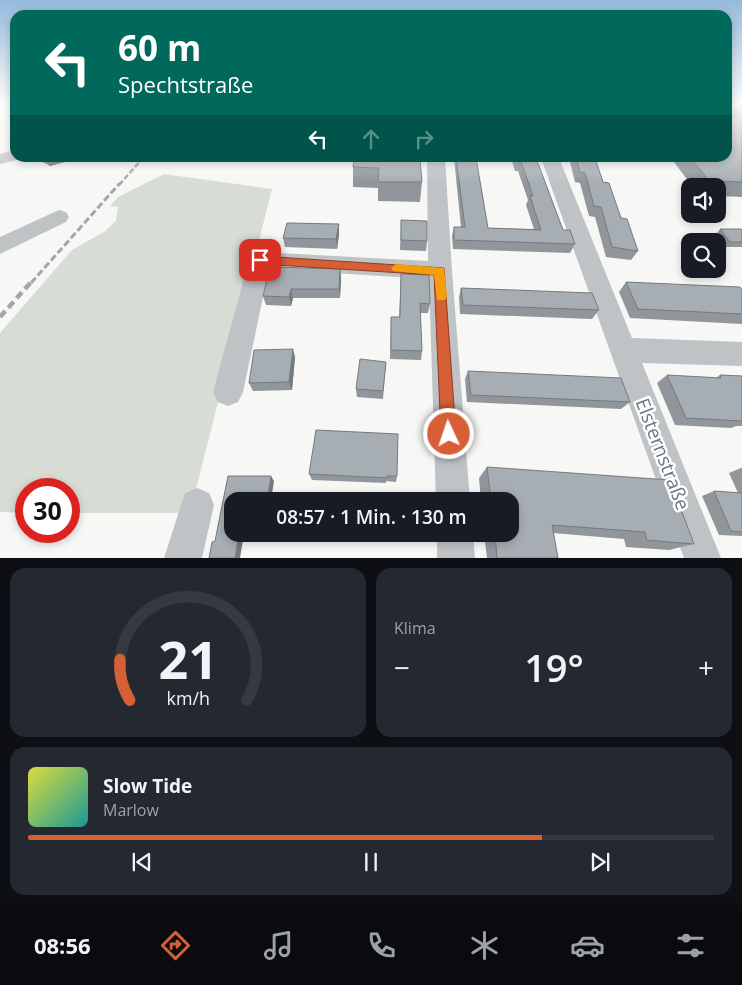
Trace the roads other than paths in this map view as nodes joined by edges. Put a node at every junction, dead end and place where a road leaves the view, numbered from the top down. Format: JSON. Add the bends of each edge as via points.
{"nodes":[{"id":1,"x":436,"y":162,"type":"edge"},
{"id":2,"x":552,"y":162,"type":"edge"},
{"id":3,"x":59,"y":217,"type":"dead end"},
{"id":4,"x":0,"y":246,"type":"edge"},
{"id":5,"x":440,"y":271,"type":"junction"},
{"id":6,"x":624,"y":350,"type":"junction"},
{"id":7,"x":742,"y":354,"type":"edge"},
{"id":8,"x":228,"y":392,"type":"dead end"},
{"id":9,"x":452,"y":492,"type":"edge"},
{"id":10,"x":197,"y":505,"type":"dead end"},
{"id":11,"x":455,"y":542,"type":"edge"},
{"id":12,"x":184,"y":558,"type":"edge"},
{"id":13,"x":456,"y":558,"type":"edge"},
{"id":14,"x":703,"y":558,"type":"edge"}],
"edges":[{"from":1,"to":5,"type":"street"},
{"from":2,"to":6,"type":"street","name":"Elsternstraße"},
{"from":3,"to":4,"type":"street"},
{"from":5,"to":8,"type":"street","via":[[260,260]]},
{"from":5,"to":9,"type":"street"},
{"from":6,"to":7,"type":"street"},
{"from":6,"to":14,"type":"street","name":"Elsternstraße"},
{"from":10,"to":12,"type":"street"},
{"from":11,"to":13,"type":"street"}]}
